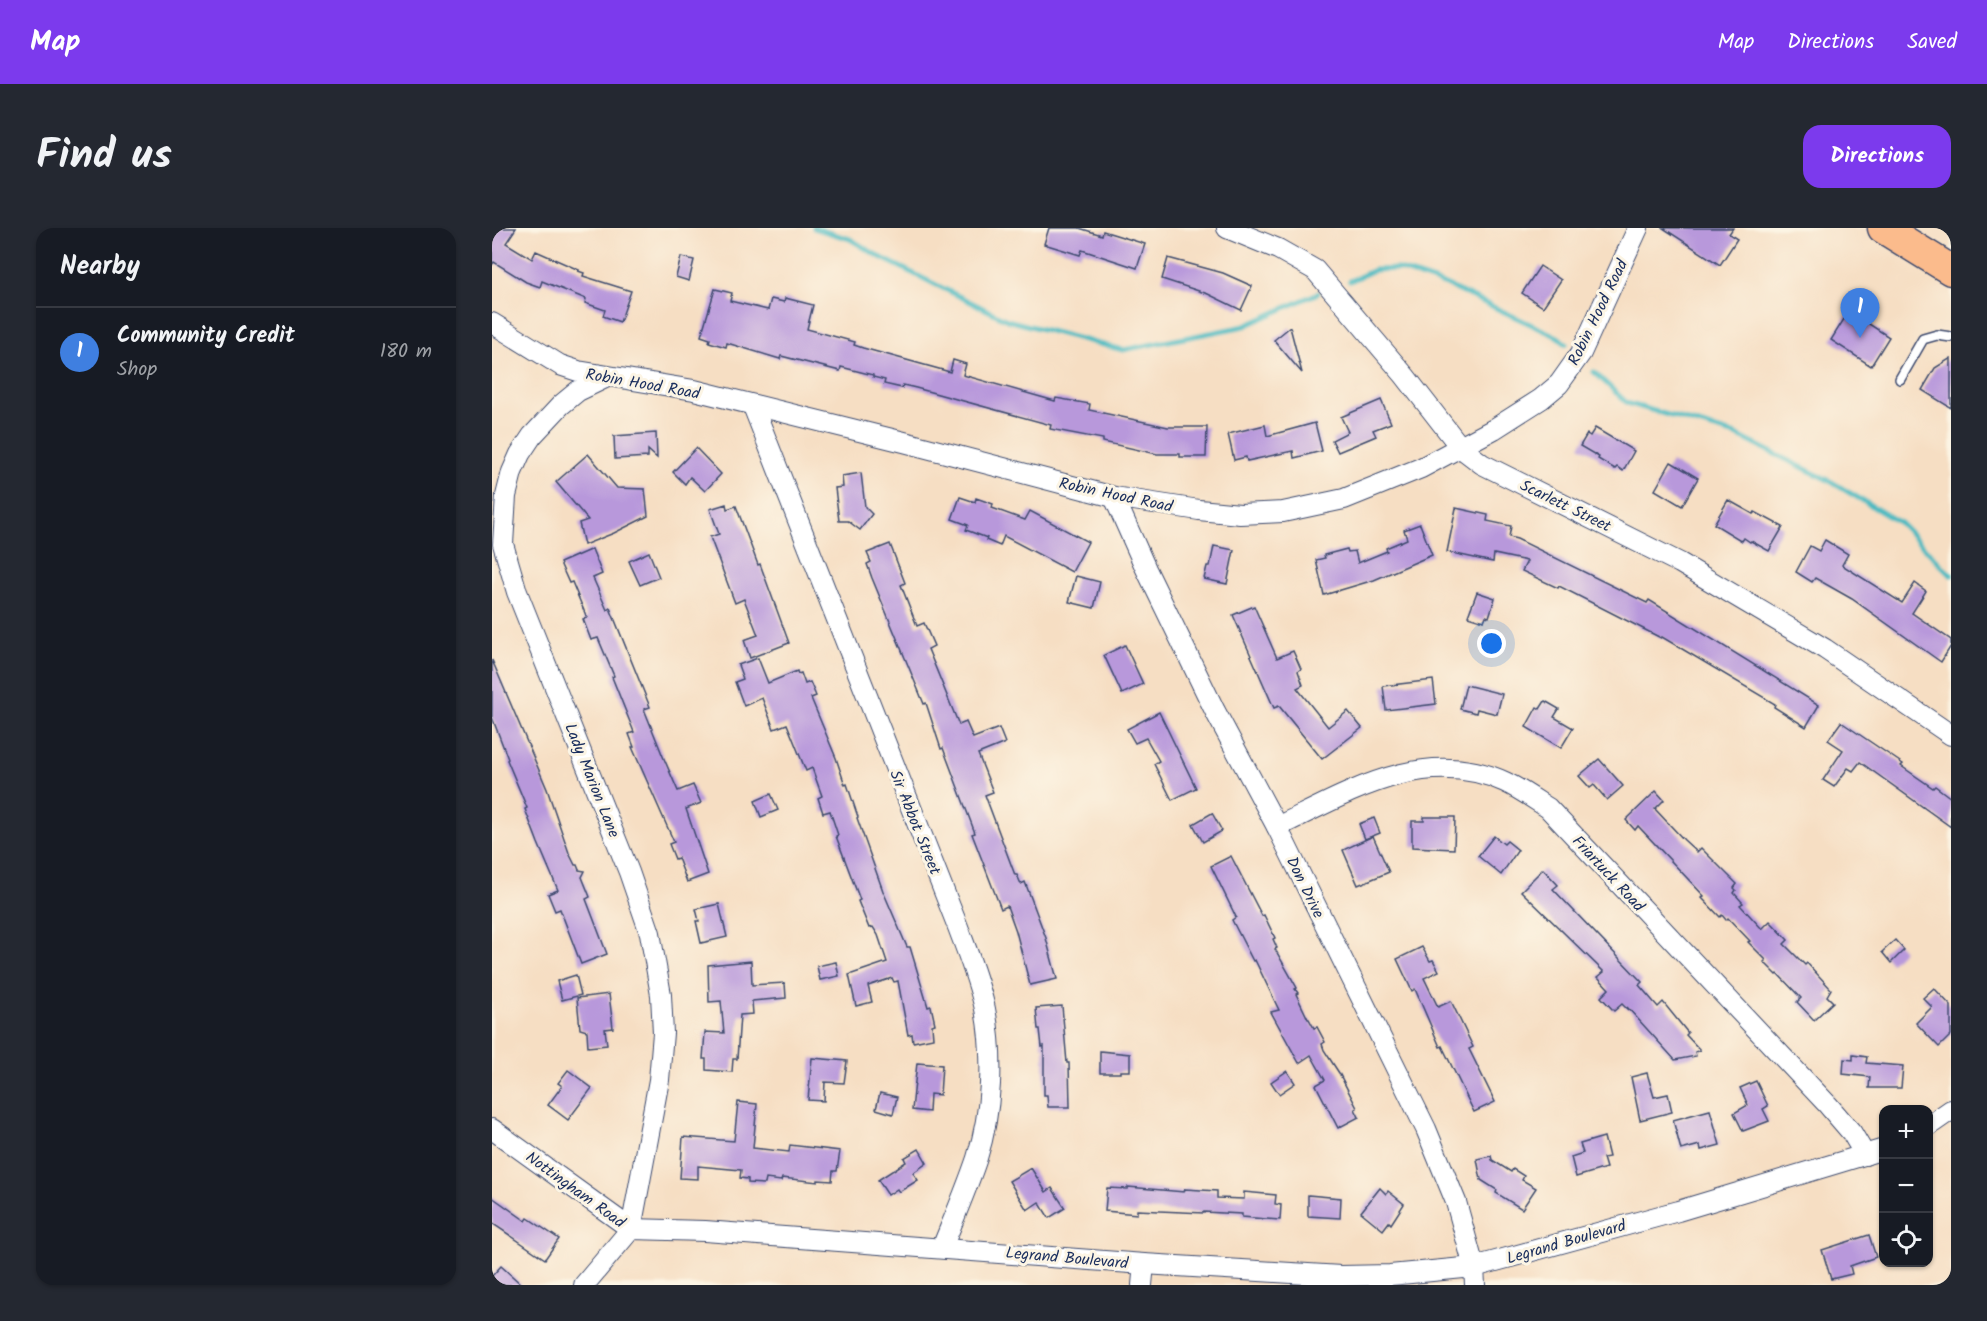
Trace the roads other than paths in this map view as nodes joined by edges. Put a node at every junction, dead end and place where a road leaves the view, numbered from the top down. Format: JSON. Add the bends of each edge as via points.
{"nodes":[{"id":1,"x":1227,"y":228,"type":"edge"},
{"id":2,"x":1638,"y":228,"type":"edge"},
{"id":3,"x":1898,"y":234,"type":"edge"},
{"id":4,"x":1951,"y":270,"type":"edge"},
{"id":5,"x":492,"y":323,"type":"edge"},
{"id":6,"x":1951,"y":337,"type":"edge"},
{"id":7,"x":607,"y":377,"type":"junction"},
{"id":8,"x":1900,"y":379,"type":"dead end"},
{"id":9,"x":753,"y":406,"type":"junction"},
{"id":10,"x":1461,"y":448,"type":"junction"},
{"id":11,"x":1114,"y":497,"type":"junction"},
{"id":12,"x":1951,"y":735,"type":"edge"},
{"id":13,"x":1276,"y":827,"type":"junction"},
{"id":14,"x":1951,"y":1110,"type":"edge"},
{"id":15,"x":1933,"y":1123,"type":"edge"},
{"id":16,"x":492,"y":1129,"type":"edge"},
{"id":17,"x":1874,"y":1152,"type":"edge"},
{"id":18,"x":632,"y":1229,"type":"junction"},
{"id":19,"x":942,"y":1248,"type":"junction"},
{"id":20,"x":1144,"y":1264,"type":"junction"},
{"id":21,"x":1475,"y":1276,"type":"edge"},
{"id":22,"x":584,"y":1285,"type":"edge"},
{"id":23,"x":1142,"y":1285,"type":"edge"}],
"edges":[{"from":1,"to":10,"type":"street","name":"Scarlett Street","via":[[1278,249],[1315,270]]},
{"from":2,"to":10,"type":"street","name":"Robin Hood Road","via":[[1581,353],[1559,384]]},
{"from":3,"to":4,"type":"main road"},
{"from":5,"to":7,"type":"street","name":"Robin Hood Road","via":[[560,365]]},
{"from":6,"to":8,"type":"lane","via":[[1923,339]]},
{"from":7,"to":9,"type":"street","name":"Robin Hood Road","via":[[694,390]]},
{"from":7,"to":18,"type":"street","name":"Lady Marion Lane","via":[[578,391],[561,405],[520,454],[506,496],[503,544],[518,592],[629,872],[650,933],[662,995],[660,1080]]},
{"from":9,"to":11,"type":"street","name":"Robin Hood Road"},
{"from":9,"to":19,"type":"street","name":"Sir Abbot Street","via":[[958,927],[985,1010],[990,1071],[987,1111],[977,1157]]},
{"from":10,"to":11,"type":"street","name":"Robin Hood Road","via":[[1344,499],[1283,512],[1240,514]]},
{"from":10,"to":12,"type":"street","name":"Scarlett Street","via":[[1482,464],[1680,563],[1825,649]]},
{"from":11,"to":13,"type":"street","name":"Don Drive","via":[[1215,711]]},
{"from":13,"to":17,"type":"street","name":"Friartuck Road","via":[[1374,782],[1407,772],[1462,770],[1515,788],[1548,808]]},
{"from":13,"to":21,"type":"street","name":"Don Drive","via":[[1426,1130],[1456,1202]]},
{"from":14,"to":15,"type":"street"},
{"from":16,"to":18,"type":"street","name":"Nottingham Road"},
{"from":17,"to":21,"type":"street","name":"Legrand Boulevard"},
{"from":18,"to":19,"type":"street","name":"Legrand Boulevard"},
{"from":18,"to":22,"type":"street"},
{"from":19,"to":20,"type":"street","name":"Legrand Boulevard"},
{"from":20,"to":21,"type":"street","name":"Legrand Boulevard","via":[[1341,1276]]},
{"from":20,"to":23,"type":"street"}]}
